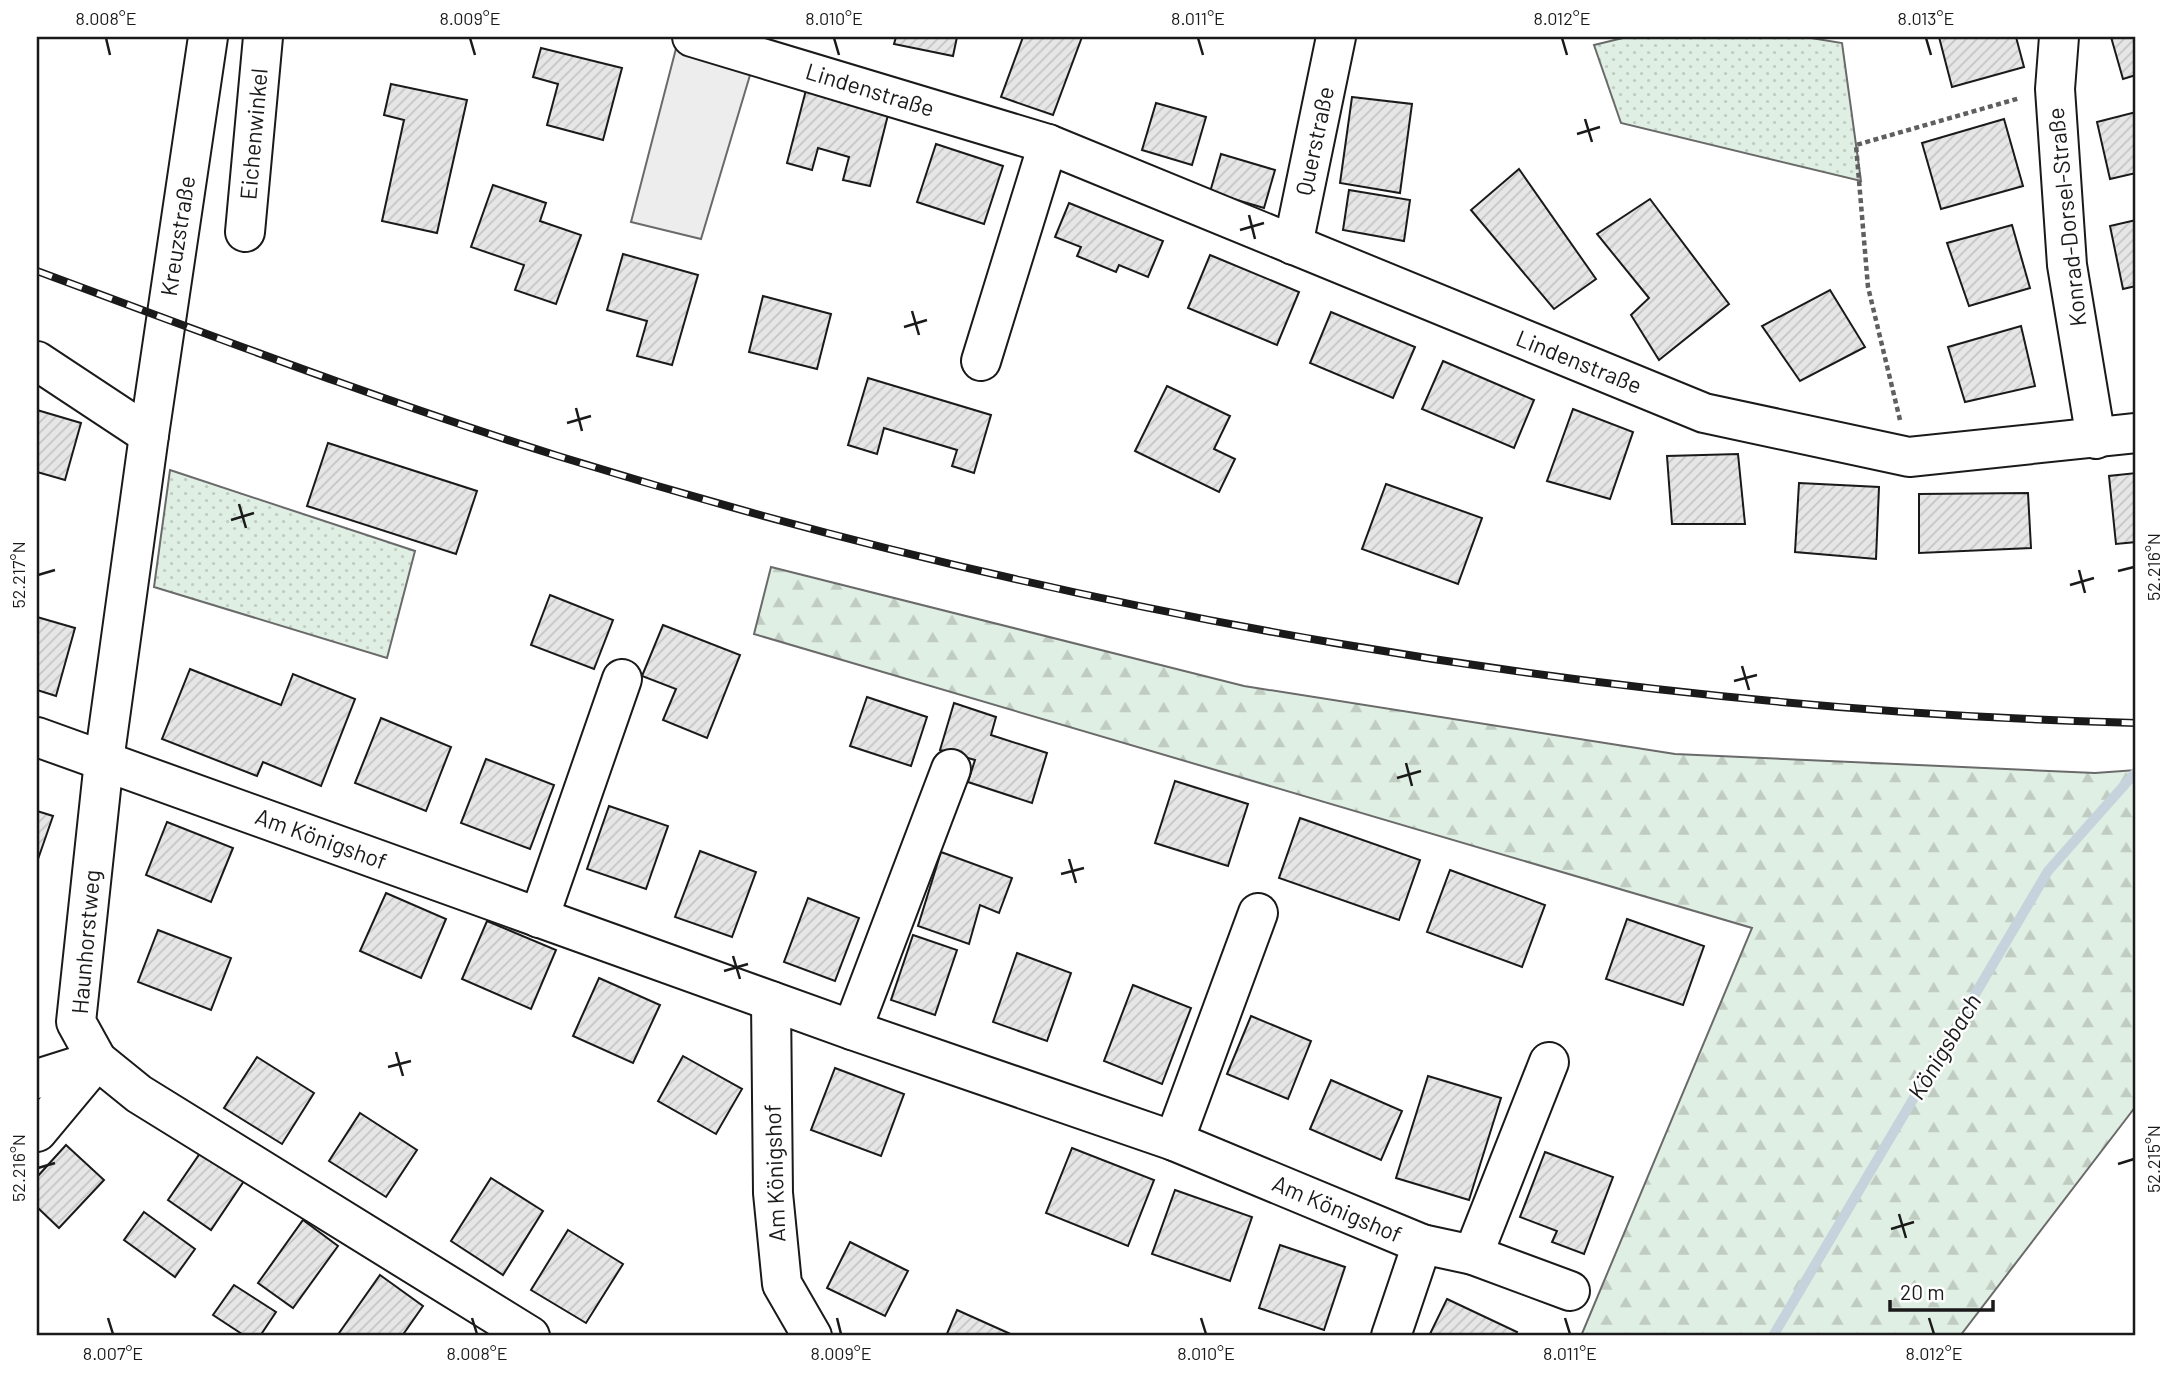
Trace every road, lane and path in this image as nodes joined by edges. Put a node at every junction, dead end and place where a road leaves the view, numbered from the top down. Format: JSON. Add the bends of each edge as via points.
{"nodes":[{"id":1,"x":208,"y":37,"type":"edge"},
{"id":2,"x":263,"y":37,"type":"edge"},
{"id":3,"x":692,"y":37,"type":"edge"},
{"id":4,"x":1336,"y":37,"type":"edge"},
{"id":5,"x":2059,"y":37,"type":"edge"},
{"id":6,"x":2055,"y":89,"type":"junction"},
{"id":7,"x":1048,"y":144,"type":"junction"},
{"id":8,"x":245,"y":232,"type":"dead end"},
{"id":9,"x":1293,"y":245,"type":"junction"},
{"id":10,"x":37,"y":361,"type":"edge"},
{"id":11,"x":981,"y":361,"type":"dead end"},
{"id":12,"x":2136,"y":433,"type":"edge"},
{"id":13,"x":149,"y":435,"type":"junction"},
{"id":14,"x":2096,"y":439,"type":"junction"},
{"id":15,"x":1909,"y":457,"type":"junction"},
{"id":16,"x":622,"y":680,"type":"dead end"},
{"id":17,"x":37,"y":737,"type":"edge"},
{"id":18,"x":104,"y":761,"type":"junction"},
{"id":19,"x":951,"y":769,"type":"dead end"},
{"id":20,"x":1258,"y":913,"type":"dead end"},
{"id":21,"x":539,"y":918,"type":"junction"},
{"id":22,"x":771,"y":1001,"type":"junction"},
{"id":23,"x":852,"y":1030,"type":"junction"},
{"id":24,"x":97,"y":1060,"type":"junction"},
{"id":25,"x":1549,"y":1062,"type":"dead end"},
{"id":26,"x":37,"y":1079,"type":"edge"},
{"id":27,"x":37,"y":1132,"type":"edge"},
{"id":28,"x":1174,"y":1141,"type":"junction"},
{"id":29,"x":1422,"y":1244,"type":"junction"},
{"id":30,"x":1473,"y":1255,"type":"junction"},
{"id":31,"x":1570,"y":1291,"type":"dead end"},
{"id":32,"x":530,"y":1336,"type":"edge"},
{"id":33,"x":812,"y":1336,"type":"edge"},
{"id":34,"x":1391,"y":1336,"type":"edge"}],
"edges":[{"from":1,"to":13,"type":"street","name":"Kreuzstraße"},
{"from":2,"to":8,"type":"street","name":"Eichenwinkel"},
{"from":3,"to":7,"type":"street","name":"Lindenstraße"},
{"from":4,"to":9,"type":"street","name":"Querstraße"},
{"from":5,"to":6,"type":"street","name":"Konrad-Dorsel-Straße"},
{"from":6,"to":14,"type":"street","name":"Konrad-Dorsel-Straße","via":[[2067,265]]},
{"from":6,"to":15,"type":"path","via":[[1856,145],[1868,287]]},
{"from":7,"to":9,"type":"street","name":"Lindenstraße"},
{"from":7,"to":11,"type":"street"},
{"from":9,"to":15,"type":"street","name":"Lindenstraße","via":[[1704,413]]},
{"from":10,"to":13,"type":"street"},
{"from":12,"to":14,"type":"street","name":"Lindenstraße"},
{"from":13,"to":18,"type":"street","name":"Haunhorstweg"},
{"from":14,"to":15,"type":"street","name":"Lindenstraße"},
{"from":16,"to":21,"type":"street"},
{"from":17,"to":18,"type":"street","name":"Am Königshof"},
{"from":18,"to":21,"type":"street","name":"Am Königshof"},
{"from":18,"to":24,"type":"street","name":"Haunhorstweg","via":[[76,1022]]},
{"from":19,"to":23,"type":"street"},
{"from":20,"to":28,"type":"street"},
{"from":21,"to":22,"type":"street","name":"Am Königshof"},
{"from":22,"to":23,"type":"street","name":"Am Königshof"},
{"from":22,"to":33,"type":"street","name":"Am Königshof","via":[[773,1193],[782,1284]]},
{"from":23,"to":28,"type":"street","name":"Am Königshof"},
{"from":24,"to":26,"type":"street"},
{"from":24,"to":27,"type":"street"},
{"from":24,"to":32,"type":"street","name":"Haunhorstweg","via":[[139,1094]]},
{"from":25,"to":30,"type":"street"},
{"from":28,"to":29,"type":"street","name":"Am Königshof"},
{"from":29,"to":30,"type":"street","name":"Am Königshof"},
{"from":29,"to":34,"type":"street","name":"Am Königshof"},
{"from":30,"to":31,"type":"street","name":"Am Königshof"}]}
